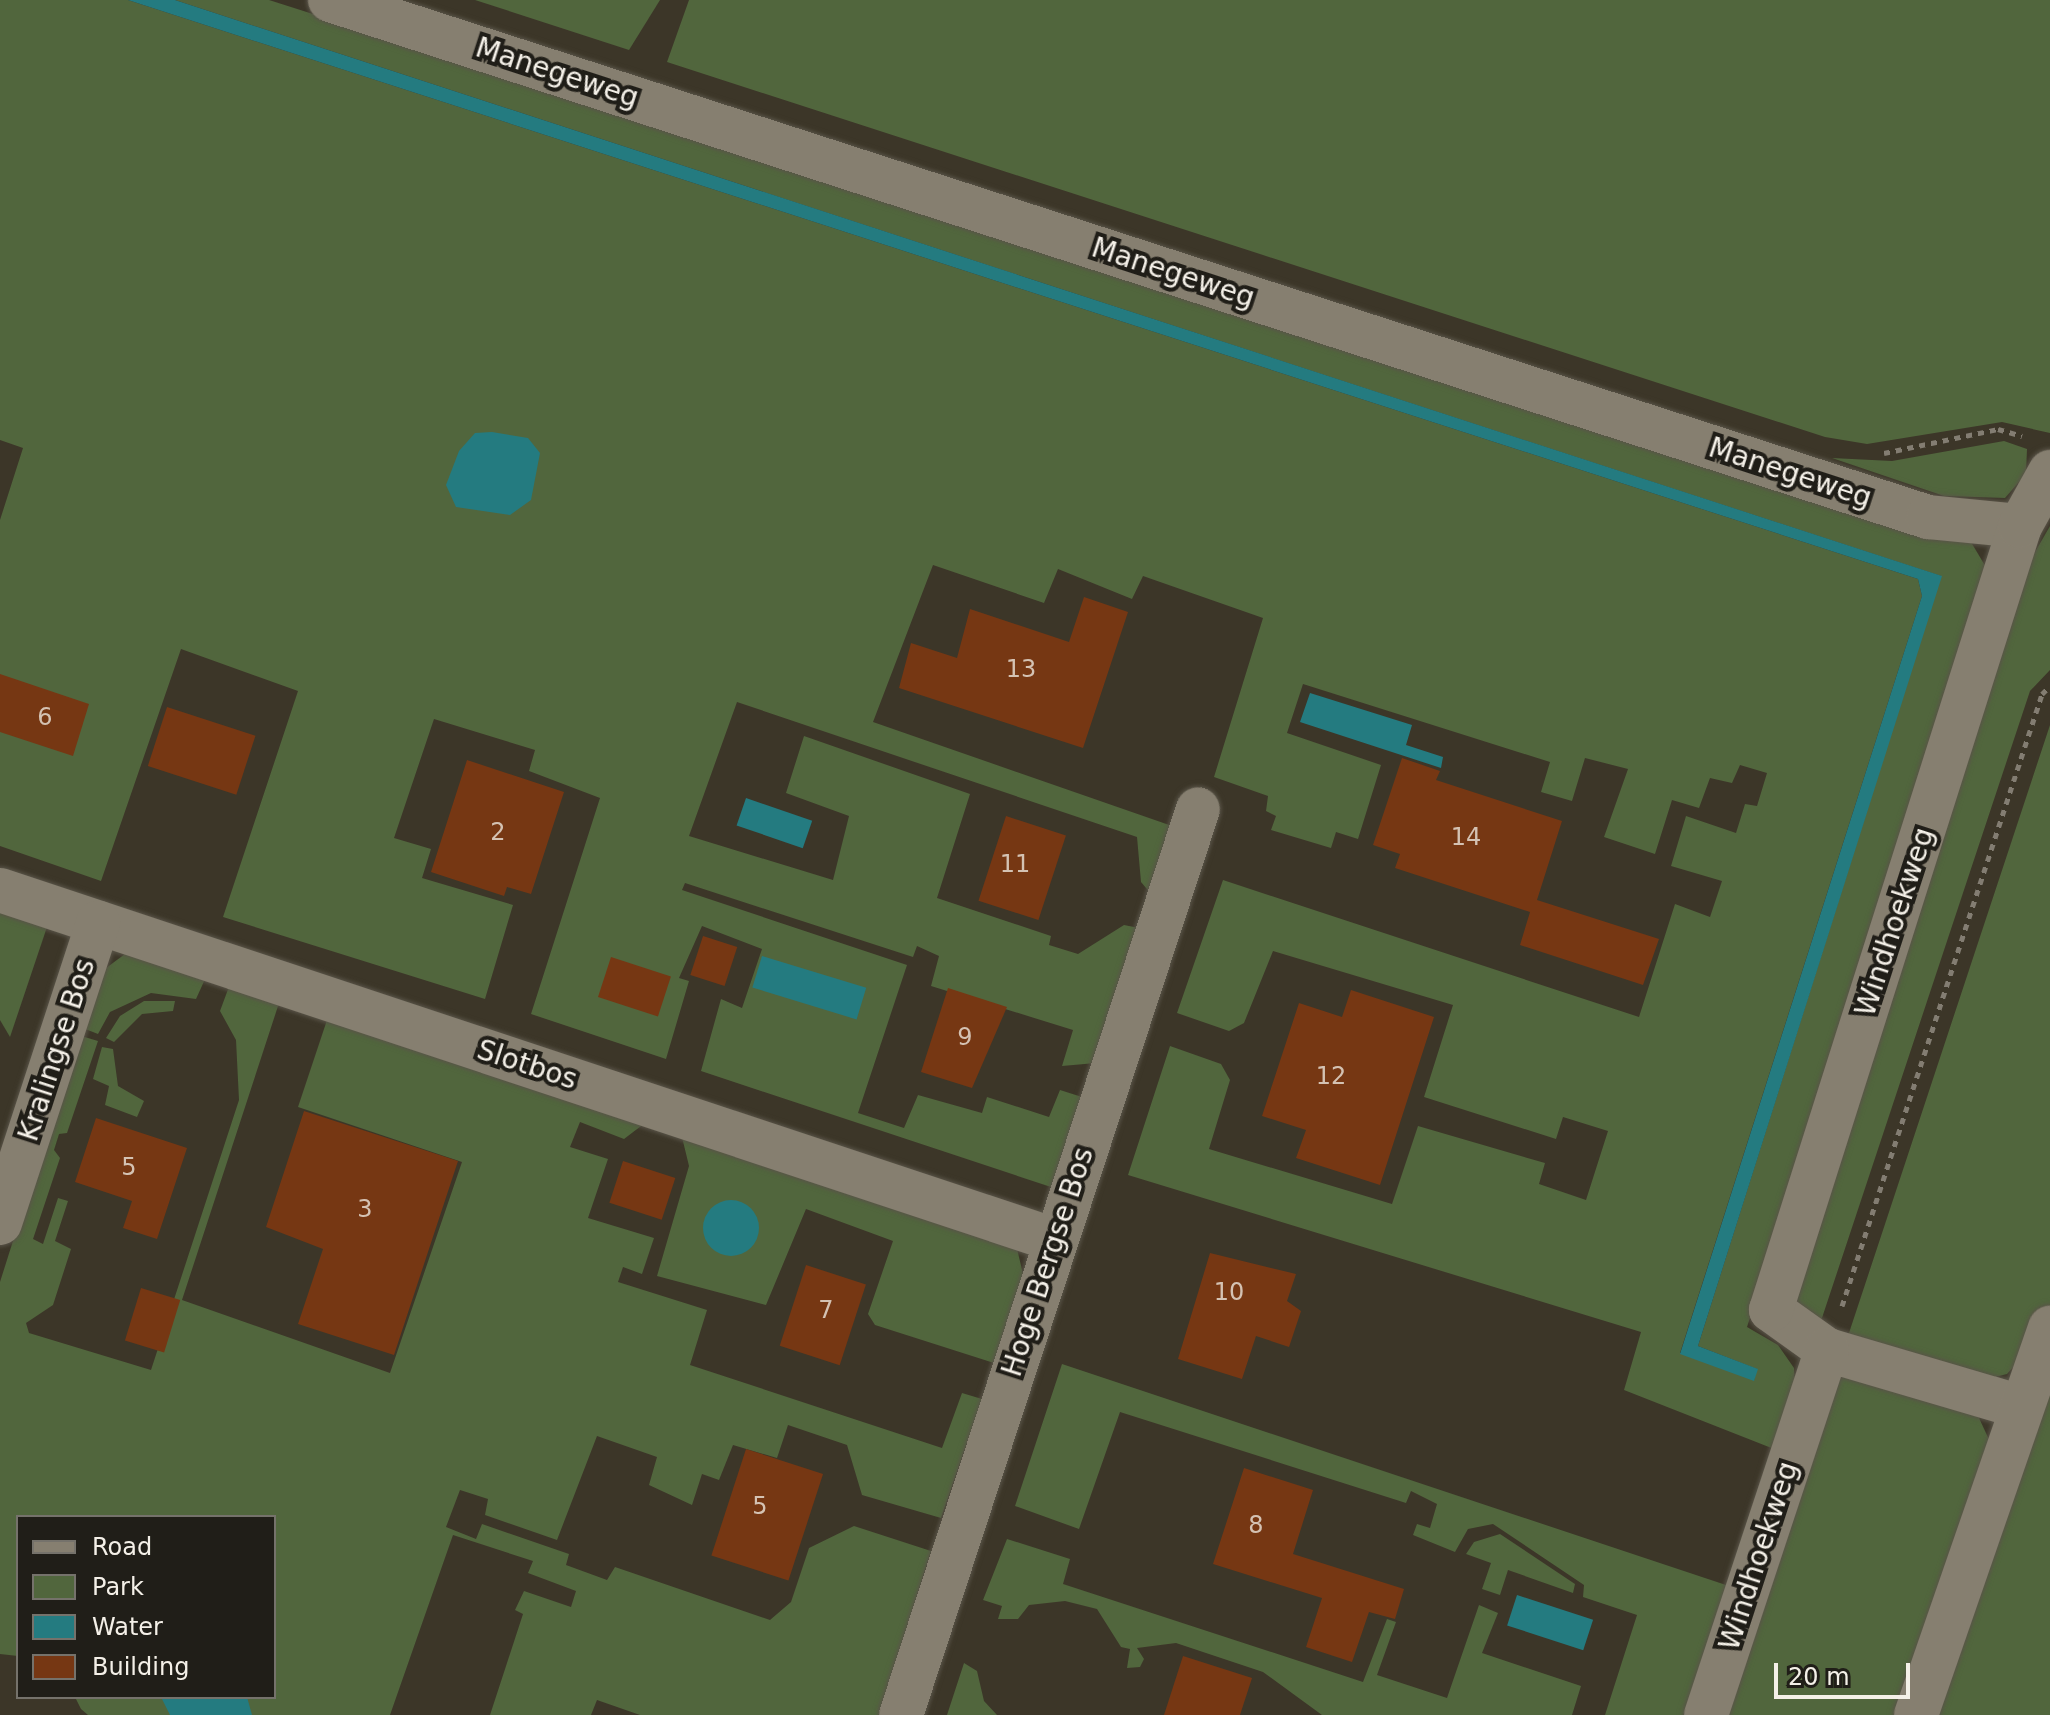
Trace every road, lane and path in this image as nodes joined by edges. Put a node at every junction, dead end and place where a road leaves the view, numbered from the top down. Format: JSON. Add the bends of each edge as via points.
{"nodes":[{"id":1,"x":330,"y":0,"type":"edge"},
{"id":2,"x":2050,"y":472,"type":"edge"},
{"id":3,"x":2020,"y":526,"type":"junction"},
{"id":4,"x":2050,"y":686,"type":"edge"},
{"id":5,"x":1198,"y":809,"type":"dead end"},
{"id":6,"x":0,"y":890,"type":"edge"},
{"id":7,"x":98,"y":923,"type":"junction"},
{"id":8,"x":0,"y":1223,"type":"edge"},
{"id":9,"x":1055,"y":1240,"type":"junction"},
{"id":10,"x":2050,"y":1328,"type":"edge"},
{"id":11,"x":1827,"y":1350,"type":"junction"},
{"id":12,"x":2021,"y":1407,"type":"junction"},
{"id":13,"x":901,"y":1715,"type":"edge"},
{"id":14,"x":1706,"y":1715,"type":"edge"},
{"id":15,"x":1916,"y":1715,"type":"edge"}],
"edges":[{"from":1,"to":3,"type":"street","name":"Manegeweg","via":[[1928,517]]},
{"from":2,"to":3,"type":"street","name":"Windhoekweg"},
{"from":3,"to":11,"type":"street","name":"Windhoekweg","via":[[1771,1310]]},
{"from":4,"to":11,"type":"path","via":[[2042,694]]},
{"from":5,"to":9,"type":"street","name":"Hoge Bergse Bos"},
{"from":6,"to":7,"type":"street","name":"Slotbos"},
{"from":7,"to":8,"type":"street","name":"Kralingse Bos"},
{"from":7,"to":9,"type":"street","name":"Slotbos"},
{"from":9,"to":13,"type":"street","name":"Hoge Bergse Bos"},
{"from":10,"to":12,"type":"street"},
{"from":11,"to":12,"type":"street","name":"Windhoekweg"},
{"from":11,"to":14,"type":"street","name":"Windhoekweg"},
{"from":12,"to":15,"type":"street"}]}
